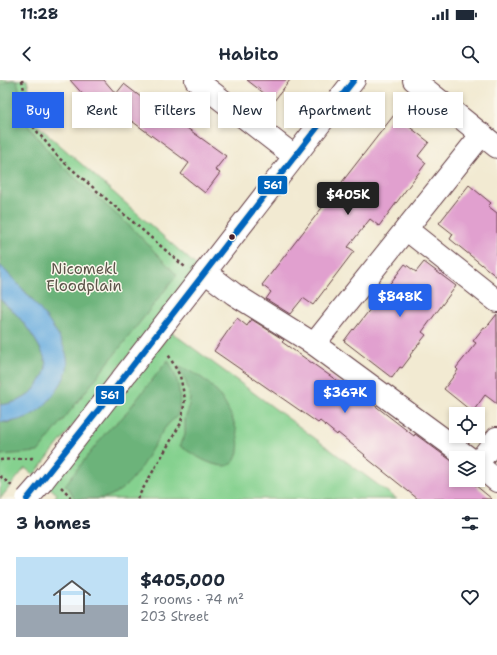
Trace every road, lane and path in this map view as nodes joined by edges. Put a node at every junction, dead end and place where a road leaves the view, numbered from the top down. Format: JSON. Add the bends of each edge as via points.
{"nodes":[{"id":1,"x":22,"y":80,"type":"edge"},
{"id":2,"x":196,"y":80,"type":"edge"},
{"id":3,"x":354,"y":80,"type":"edge"},
{"id":4,"x":414,"y":80,"type":"edge"},
{"id":5,"x":489,"y":140,"type":"edge"},
{"id":6,"x":294,"y":156,"type":"junction"},
{"id":7,"x":406,"y":229,"type":"junction"},
{"id":8,"x":196,"y":270,"type":"junction"},
{"id":9,"x":497,"y":301,"type":"edge"},
{"id":10,"x":314,"y":344,"type":"junction"},
{"id":11,"x":164,"y":348,"type":"dead end"},
{"id":12,"x":497,"y":438,"type":"edge"},
{"id":13,"x":459,"y":451,"type":"edge"},
{"id":14,"x":485,"y":454,"type":"edge"},
{"id":15,"x":37,"y":459,"type":"dead end"},
{"id":16,"x":0,"y":460,"type":"edge"},
{"id":17,"x":485,"y":470,"type":"edge"},
{"id":18,"x":497,"y":481,"type":"edge"},
{"id":19,"x":49,"y":482,"type":"junction"},
{"id":20,"x":28,"y":499,"type":"edge"},
{"id":21,"x":71,"y":499,"type":"edge"},
{"id":22,"x":137,"y":499,"type":"edge"}],
"edges":[{"from":1,"to":8,"type":"path","via":[[31,124],[59,158]]},
{"from":2,"to":6,"type":"street"},
{"from":3,"to":6,"type":"street"},
{"from":4,"to":5,"type":"street"},
{"from":5,"to":7,"type":"street"},
{"from":6,"to":8,"type":"street"},
{"from":7,"to":9,"type":"street"},
{"from":7,"to":10,"type":"street"},
{"from":8,"to":10,"type":"street"},
{"from":8,"to":19,"type":"street"},
{"from":10,"to":13,"type":"street"},
{"from":11,"to":22,"type":"path","via":[[180,376],[185,399],[181,423]]},
{"from":12,"to":14,"type":"street"},
{"from":15,"to":16,"type":"path"},
{"from":17,"to":18,"type":"street"},
{"from":19,"to":20,"type":"street","bridge":true},
{"from":19,"to":21,"type":"path"}]}
